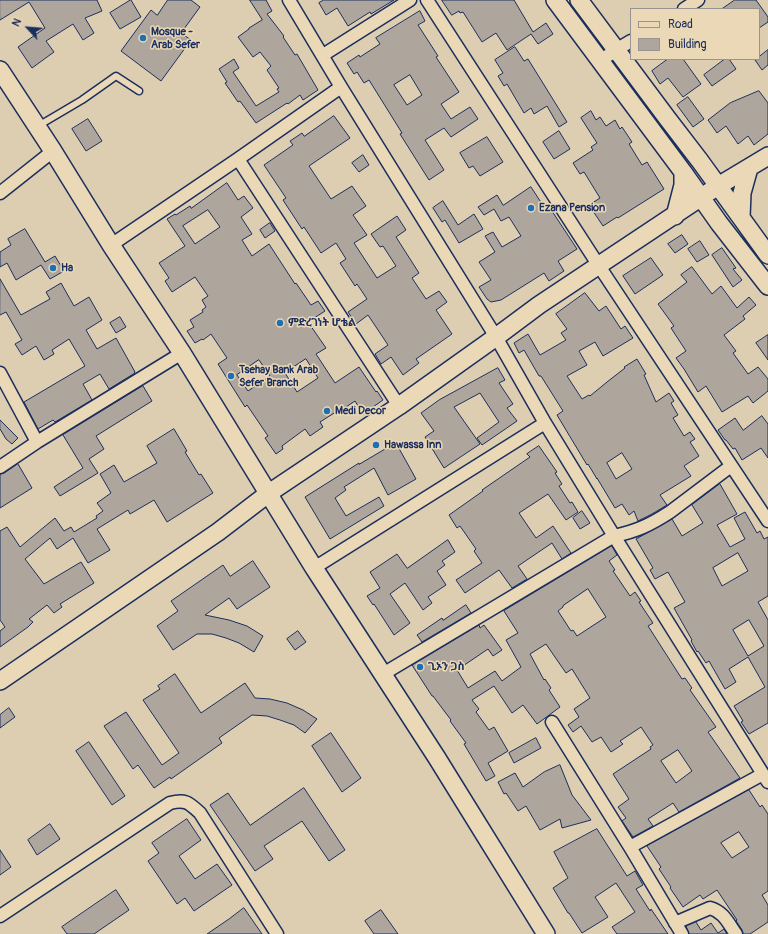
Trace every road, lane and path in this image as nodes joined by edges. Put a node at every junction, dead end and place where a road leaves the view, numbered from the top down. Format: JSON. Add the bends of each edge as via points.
{"nodes":[{"id":1,"x":289,"y":0,"type":"edge"},
{"id":2,"x":410,"y":0,"type":"edge"},
{"id":3,"x":427,"y":0,"type":"edge"},
{"id":4,"x":555,"y":0,"type":"edge"},
{"id":5,"x":579,"y":0,"type":"edge"},
{"id":6,"x":698,"y":0,"type":"edge"},
{"id":7,"x":686,"y":8,"type":"edge"},
{"id":8,"x":630,"y":42,"type":"edge"},
{"id":9,"x":616,"y":50,"type":"junction"},
{"id":10,"x":323,"y":55,"type":"junction"},
{"id":11,"x":600,"y":61,"type":"junction"},
{"id":12,"x":0,"y":70,"type":"edge"},
{"id":13,"x":341,"y":87,"type":"junction"},
{"id":14,"x":139,"y":91,"type":"dead end"},
{"id":15,"x":37,"y":127,"type":"junction"},
{"id":16,"x":53,"y":151,"type":"junction"},
{"id":17,"x":768,"y":156,"type":"edge"},
{"id":18,"x":238,"y":159,"type":"junction"},
{"id":19,"x":700,"y":161,"type":"junction"},
{"id":20,"x":744,"y":171,"type":"junction"},
{"id":21,"x":683,"y":172,"type":"junction"},
{"id":22,"x":718,"y":186,"type":"junction"},
{"id":23,"x":0,"y":193,"type":"edge"},
{"id":24,"x":702,"y":198,"type":"junction"},
{"id":25,"x":678,"y":214,"type":"junction"},
{"id":26,"x":741,"y":217,"type":"junction"},
{"id":27,"x":719,"y":223,"type":"junction"},
{"id":28,"x":111,"y":245,"type":"junction"},
{"id":29,"x":768,"y":255,"type":"edge"},
{"id":30,"x":599,"y":266,"type":"junction"},
{"id":31,"x":768,"y":286,"type":"edge"},
{"id":32,"x":496,"y":337,"type":"junction"},
{"id":33,"x":182,"y":353,"type":"junction"},
{"id":34,"x":0,"y":373,"type":"edge"},
{"id":35,"x":399,"y":406,"type":"junction"},
{"id":36,"x":545,"y":423,"type":"junction"},
{"id":37,"x":37,"y":442,"type":"junction"},
{"id":38,"x":731,"y":466,"type":"junction"},
{"id":39,"x":0,"y":467,"type":"edge"},
{"id":40,"x":268,"y":494,"type":"junction"},
{"id":41,"x":768,"y":521,"type":"edge"},
{"id":42,"x":614,"y":536,"type":"junction"},
{"id":43,"x":314,"y":568,"type":"junction"},
{"id":44,"x":383,"y":674,"type":"junction"},
{"id":45,"x":0,"y":681,"type":"edge"},
{"id":46,"x":552,"y":722,"type":"dead end"},
{"id":47,"x":765,"y":778,"type":"edge"},
{"id":48,"x":630,"y":847,"type":"junction"},
{"id":49,"x":0,"y":916,"type":"edge"},
{"id":50,"x":675,"y":924,"type":"junction"},
{"id":51,"x":277,"y":934,"type":"edge"},
{"id":52,"x":546,"y":934,"type":"edge"},
{"id":53,"x":682,"y":934,"type":"edge"},
{"id":54,"x":736,"y":934,"type":"edge"}],
"edges":[{"from":1,"to":10,"type":"street"},
{"from":2,"to":10,"type":"street"},
{"from":3,"to":30,"type":"street"},
{"from":4,"to":11,"type":"street"},
{"from":5,"to":9,"type":"street"},
{"from":6,"to":7,"type":"street"},
{"from":8,"to":9,"type":"street"},
{"from":9,"to":11,"type":"street"},
{"from":9,"to":19,"type":"street"},
{"from":10,"to":13,"type":"street"},
{"from":11,"to":21,"type":"street"},
{"from":12,"to":15,"type":"street"},
{"from":13,"to":18,"type":"street"},
{"from":13,"to":32,"type":"street"},
{"from":14,"to":15,"type":"lane","via":[[116,76]]},
{"from":15,"to":16,"type":"street"},
{"from":16,"to":23,"type":"street"},
{"from":16,"to":28,"type":"street"},
{"from":17,"to":20,"type":"street"},
{"from":18,"to":28,"type":"street"},
{"from":18,"to":35,"type":"street"},
{"from":19,"to":20,"type":"street","via":[[724,172]]},
{"from":19,"to":22,"type":"street"},
{"from":20,"to":22,"type":"street"},
{"from":20,"to":26,"type":"street"},
{"from":21,"to":24,"type":"street"},
{"from":21,"to":25,"type":"street"},
{"from":22,"to":24,"type":"street"},
{"from":22,"to":26,"type":"street"},
{"from":24,"to":25,"type":"street"},
{"from":24,"to":27,"type":"street"},
{"from":25,"to":27,"type":"street","via":[[697,215]]},
{"from":25,"to":30,"type":"street"},
{"from":26,"to":29,"type":"street"},
{"from":27,"to":31,"type":"street"},
{"from":28,"to":33,"type":"street"},
{"from":30,"to":32,"type":"street"},
{"from":30,"to":38,"type":"street"},
{"from":32,"to":35,"type":"street"},
{"from":32,"to":36,"type":"street"},
{"from":33,"to":37,"type":"street"},
{"from":33,"to":40,"type":"street"},
{"from":34,"to":37,"type":"street"},
{"from":35,"to":40,"type":"street"},
{"from":36,"to":42,"type":"street"},
{"from":36,"to":43,"type":"street"},
{"from":37,"to":39,"type":"street"},
{"from":38,"to":41,"type":"street"},
{"from":38,"to":42,"type":"street","via":[[660,519],[646,527]]},
{"from":40,"to":43,"type":"street"},
{"from":40,"to":45,"type":"street","via":[[218,532]]},
{"from":42,"to":44,"type":"street"},
{"from":42,"to":47,"type":"street"},
{"from":43,"to":44,"type":"street"},
{"from":44,"to":52,"type":"street"},
{"from":46,"to":48,"type":"street"},
{"from":47,"to":48,"type":"street"},
{"from":48,"to":50,"type":"street"},
{"from":49,"to":51,"type":"street","via":[[170,803],[180,801],[191,804],[200,814]]},
{"from":50,"to":53,"type":"street"},
{"from":50,"to":54,"type":"street","via":[[710,908],[720,912]]}]}
